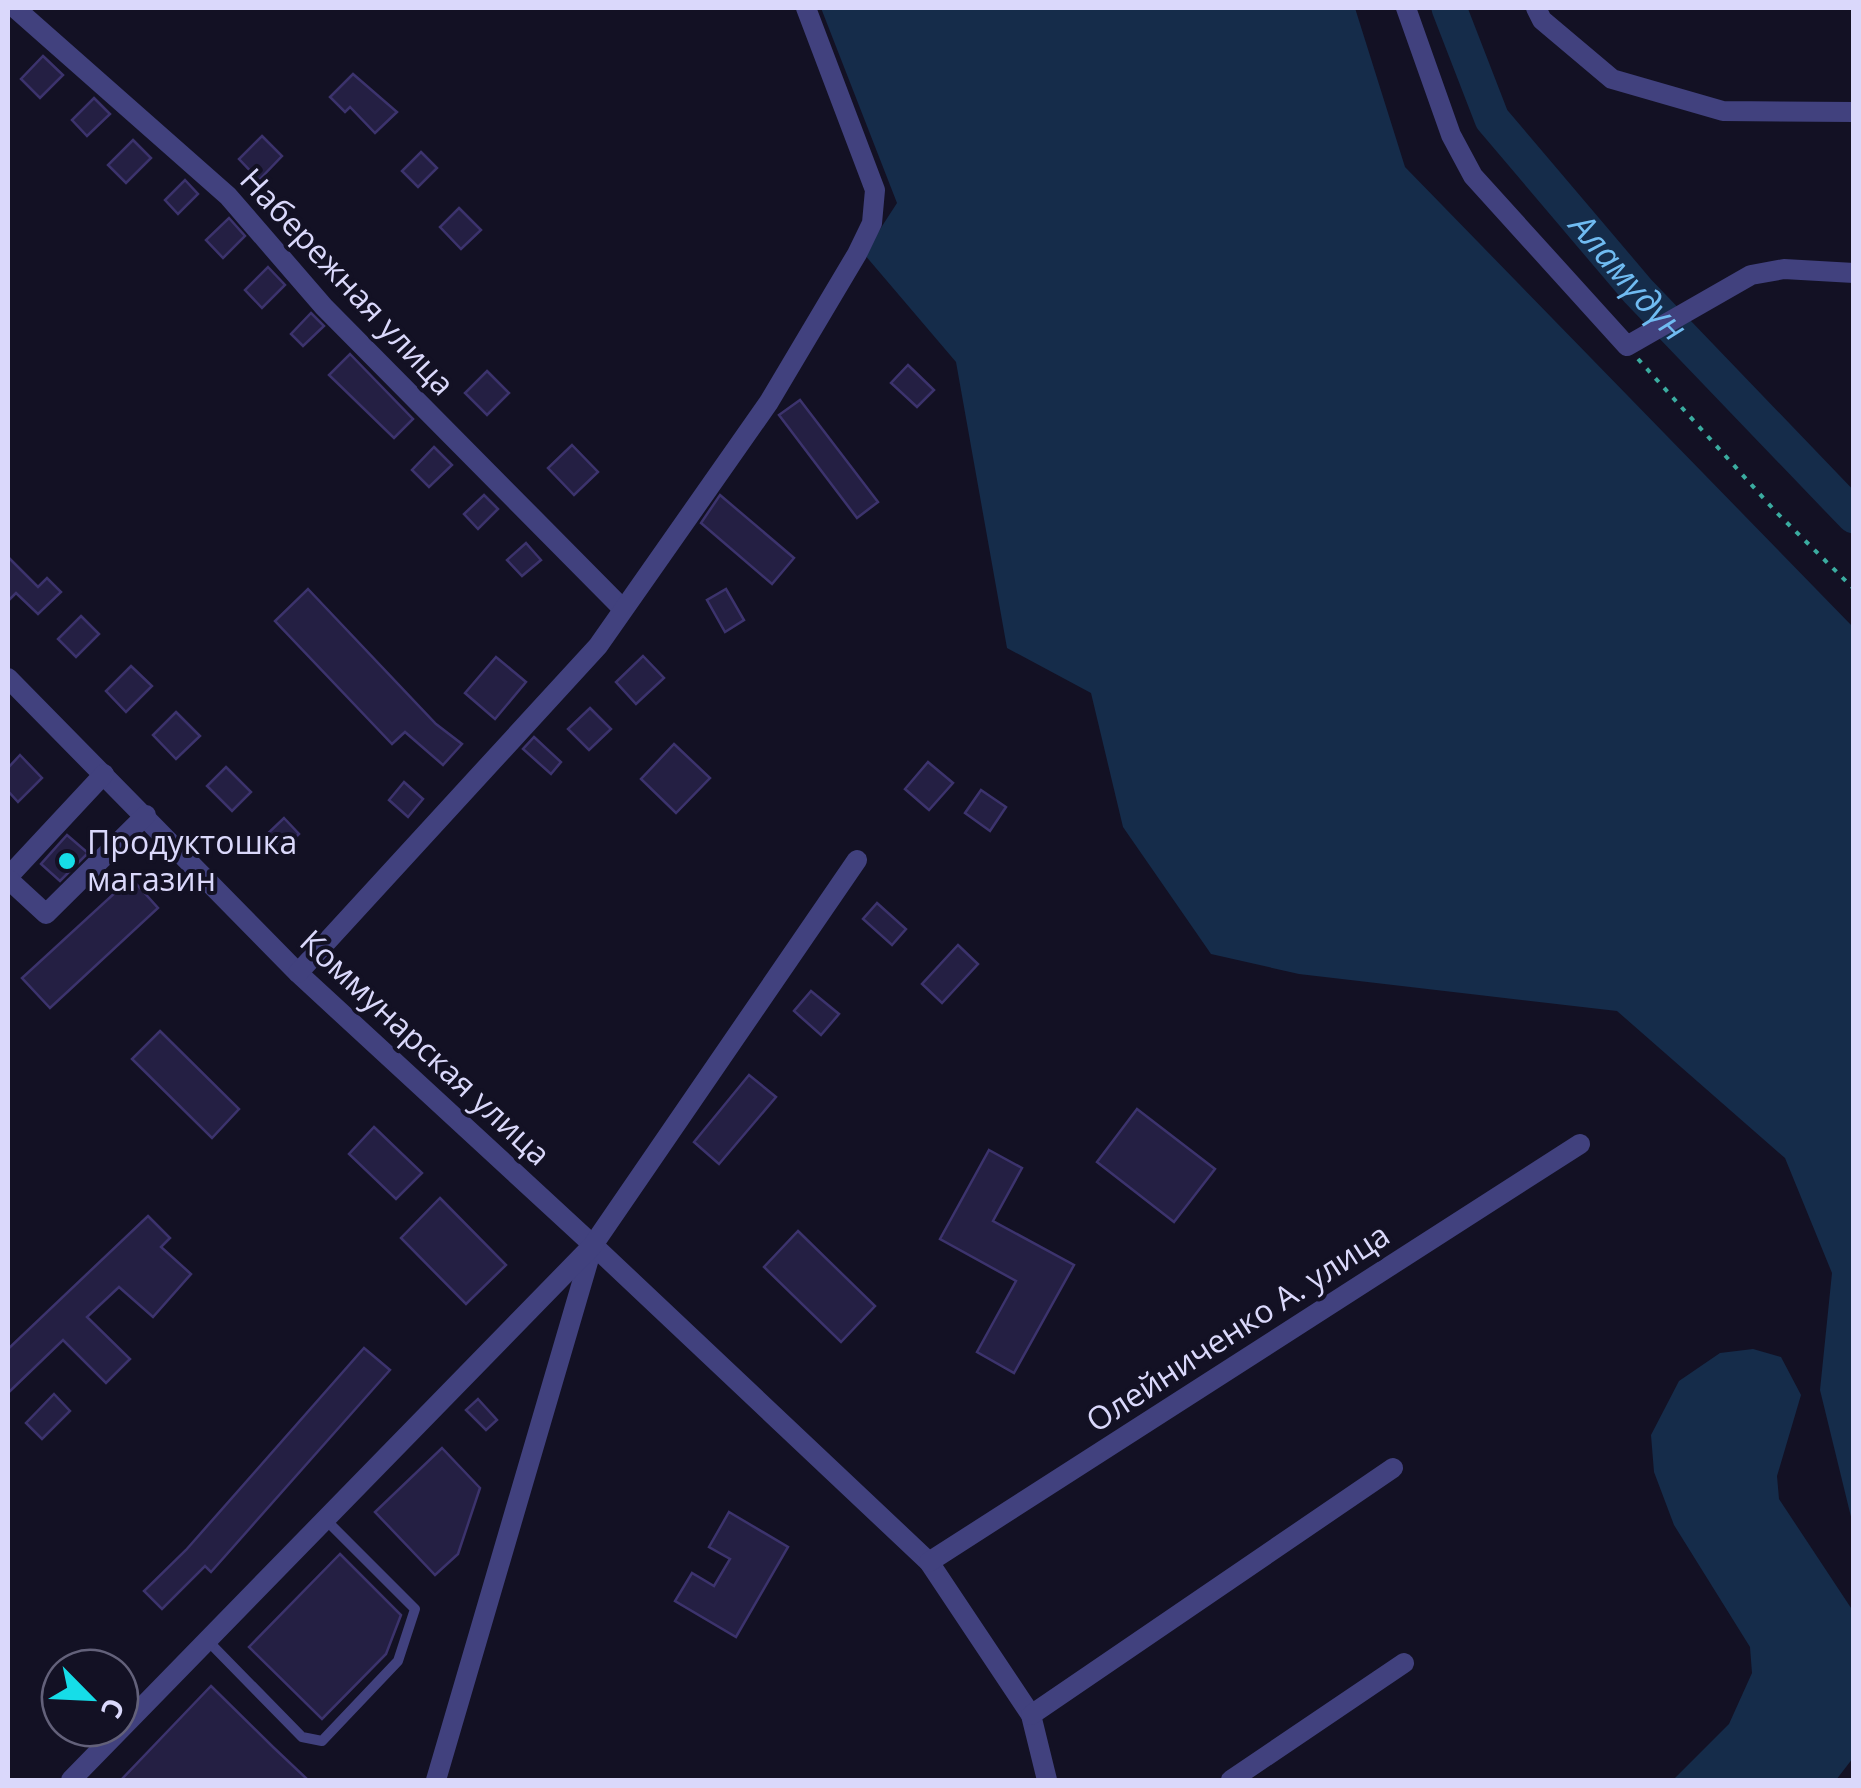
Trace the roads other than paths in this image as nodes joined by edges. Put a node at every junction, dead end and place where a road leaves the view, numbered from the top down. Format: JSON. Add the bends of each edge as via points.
{"nodes":[{"id":1,"x":15,"y":8,"type":"edge"},
{"id":2,"x":806,"y":8,"type":"edge"},
{"id":3,"x":1406,"y":8,"type":"edge"},
{"id":4,"x":1536,"y":8,"type":"edge"},
{"id":5,"x":1854,"y":112,"type":"edge"},
{"id":6,"x":1854,"y":273,"type":"edge"},
{"id":7,"x":623,"y":609,"type":"junction"},
{"id":8,"x":8,"y":678,"type":"edge"},
{"id":9,"x":104,"y":774,"type":"junction"},
{"id":10,"x":146,"y":815,"type":"junction"},
{"id":11,"x":857,"y":860,"type":"dead end"},
{"id":12,"x":8,"y":878,"type":"edge"},
{"id":13,"x":298,"y":974,"type":"junction"},
{"id":14,"x":1580,"y":1144,"type":"dead end"},
{"id":15,"x":594,"y":1245,"type":"junction"},
{"id":16,"x":1393,"y":1468,"type":"dead end"},
{"id":17,"x":324,"y":1518,"type":"junction"},
{"id":18,"x":929,"y":1562,"type":"junction"},
{"id":19,"x":205,"y":1638,"type":"junction"},
{"id":20,"x":1404,"y":1663,"type":"dead end"},
{"id":21,"x":1030,"y":1715,"type":"junction"},
{"id":22,"x":72,"y":1780,"type":"edge"},
{"id":23,"x":436,"y":1780,"type":"edge"},
{"id":24,"x":1047,"y":1780,"type":"edge"},
{"id":25,"x":1231,"y":1780,"type":"edge"}],
"edges":[{"from":1,"to":7,"type":"street","name":"Набережная улица","via":[[228,196],[324,308]]},
{"from":2,"to":7,"type":"street","via":[[874,190],[872,223],[768,402]]},
{"from":3,"to":6,"type":"street","via":[[1473,176],[1627,346],[1750,275],[1784,269]]},
{"from":4,"to":5,"type":"street","via":[[1612,79],[1723,111]]},
{"from":7,"to":13,"type":"street","via":[[598,646]]},
{"from":8,"to":9,"type":"street","name":"Коммунарская улица"},
{"from":9,"to":10,"type":"street","name":"Коммунарская улица"},
{"from":9,"to":12,"type":"street"},
{"from":10,"to":12,"type":"street","via":[[46,914]]},
{"from":10,"to":13,"type":"street","name":"Коммунарская улица"},
{"from":11,"to":15,"type":"street"},
{"from":13,"to":15,"type":"street","name":"Коммунарская улица"},
{"from":14,"to":18,"type":"street","name":"Олейниченко А. улица"},
{"from":15,"to":17,"type":"street"},
{"from":15,"to":18,"type":"street","name":"Коммунарская улица"},
{"from":15,"to":23,"type":"street"},
{"from":16,"to":21,"type":"street"},
{"from":17,"to":19,"type":"street"},
{"from":17,"to":19,"type":"lane","via":[[414,1609],[398,1661],[322,1741],[302,1737]]},
{"from":18,"to":21,"type":"street","name":"Коммунарская улица"},
{"from":19,"to":22,"type":"street"},
{"from":20,"to":25,"type":"street"},
{"from":21,"to":24,"type":"street","name":"Коммунарская улица"}]}
